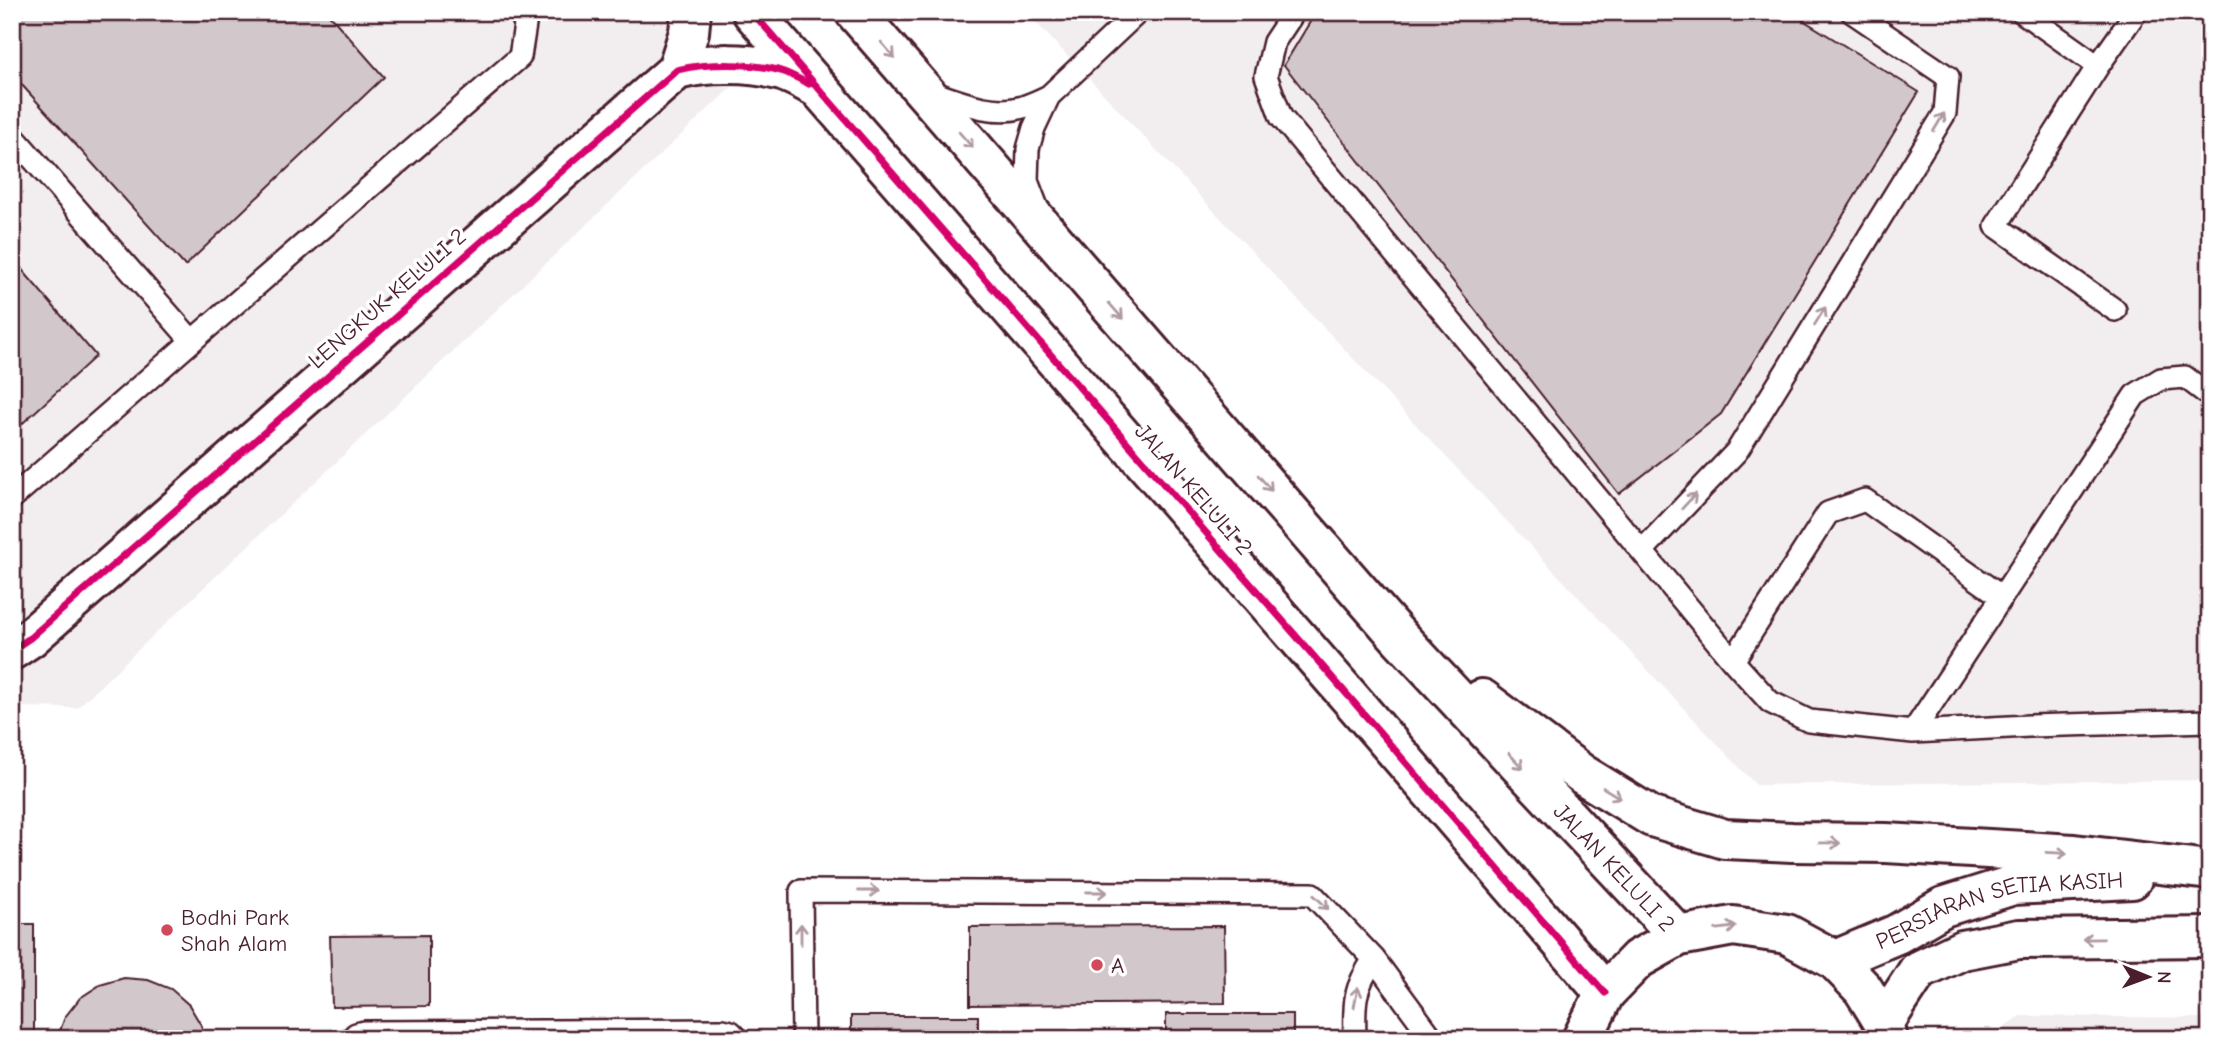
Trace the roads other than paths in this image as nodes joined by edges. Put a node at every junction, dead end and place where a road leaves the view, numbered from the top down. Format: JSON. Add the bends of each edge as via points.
{"nodes":[{"id":1,"x":521,"y":12,"type":"edge"},
{"id":2,"x":691,"y":12,"type":"edge"},
{"id":3,"x":752,"y":12,"type":"edge"},
{"id":4,"x":855,"y":12,"type":"edge"},
{"id":5,"x":1138,"y":12,"type":"edge"},
{"id":6,"x":1294,"y":12,"type":"edge"},
{"id":7,"x":1852,"y":12,"type":"edge"},
{"id":8,"x":2022,"y":12,"type":"edge"},
{"id":9,"x":2136,"y":12,"type":"edge"},
{"id":10,"x":2098,"y":66,"type":"junction"},
{"id":11,"x":677,"y":70,"type":"junction"},
{"id":12,"x":818,"y":88,"type":"junction"},
{"id":13,"x":922,"y":88,"type":"junction"},
{"id":14,"x":1049,"y":96,"type":"junction"},
{"id":15,"x":12,"y":135,"type":"edge"},
{"id":16,"x":1048,"y":233,"type":"junction"},
{"id":17,"x":2115,"y":310,"type":"dead end"},
{"id":18,"x":192,"y":341,"type":"junction"},
{"id":19,"x":2210,"y":396,"type":"edge"},
{"id":20,"x":12,"y":498,"type":"edge"},
{"id":21,"x":1643,"y":551,"type":"junction"},
{"id":22,"x":2002,"y":597,"type":"junction"},
{"id":23,"x":1399,"y":637,"type":"junction"},
{"id":24,"x":12,"y":650,"type":"edge"},
{"id":25,"x":1733,"y":661,"type":"junction"},
{"id":26,"x":2210,"y":721,"type":"edge"},
{"id":27,"x":1913,"y":732,"type":"junction"},
{"id":28,"x":2210,"y":870,"type":"edge"},
{"id":29,"x":2210,"y":875,"type":"edge"},
{"id":30,"x":1679,"y":936,"type":"junction"},
{"id":31,"x":2210,"y":937,"type":"edge"},
{"id":32,"x":1374,"y":959,"type":"junction"},
{"id":33,"x":1835,"y":960,"type":"junction"},
{"id":34,"x":1605,"y":993,"type":"junction"},
{"id":35,"x":1886,"y":1031,"type":"edge"},
{"id":36,"x":552,"y":1035,"type":"edge"},
{"id":37,"x":351,"y":1039,"type":"edge"},
{"id":38,"x":737,"y":1039,"type":"edge"},
{"id":39,"x":803,"y":1039,"type":"edge"},
{"id":40,"x":1355,"y":1039,"type":"edge"},
{"id":41,"x":1433,"y":1039,"type":"edge"},
{"id":42,"x":1582,"y":1039,"type":"edge"}],
"edges":[{"from":1,"to":18,"type":"lane","via":[[525,24],[520,57]]},
{"from":2,"to":11,"type":"street"},
{"from":3,"to":12,"type":"street","name":"JALAN KELULI 2"},
{"from":4,"to":13,"type":"street","name":"JALAN KELULI 2","one_way":true},
{"from":5,"to":14,"type":"lane"},
{"from":6,"to":21,"type":"lane","via":[[1274,43],[1266,76],[1281,117]]},
{"from":21,"to":7,"type":"lane","one_way":true,"via":[[1737,451],[1945,113],[1948,77]]},
{"from":8,"to":10,"type":"lane"},
{"from":9,"to":10,"type":"lane"},
{"from":10,"to":17,"type":"lane","via":[[1996,226]]},
{"from":11,"to":12,"type":"street","via":[[692,66],[770,69]]},
{"from":11,"to":24,"type":"street","name":"LENGKUK KELULI 2"},
{"from":12,"to":34,"type":"street","name":"JALAN KELULI 2"},
{"from":13,"to":14,"type":"lane","via":[[994,109],[1020,108]]},
{"from":13,"to":16,"type":"street","name":"JALAN KELULI 2","one_way":true},
{"from":14,"to":16,"type":"lane","via":[[1028,149],[1027,181]]},
{"from":15,"to":18,"type":"lane"},
{"from":16,"to":23,"type":"street","name":"JALAN KELULI 2","one_way":true},
{"from":18,"to":20,"type":"lane"},
{"from":19,"to":22,"type":"lane","via":[[2185,377],[2161,379],[2135,395]]},
{"from":21,"to":25,"type":"lane"},
{"from":22,"to":25,"type":"lane","via":[[1865,500],[1828,513]]},
{"from":22,"to":27,"type":"lane"},
{"from":23,"to":28,"type":"street","one_way":true,"via":[[1581,774],[1652,817],[1725,839],[2060,853]]},
{"from":23,"to":30,"type":"street","name":"JALAN KELULI 2","one_way":true},
{"from":25,"to":27,"type":"lane","via":[[1770,702],[1809,721]]},
{"from":26,"to":27,"type":"lane"},
{"from":29,"to":33,"type":"street","name":"PERSIARAN SETIA KASIH","via":[[2013,885],[1943,907],[1897,934]]},
{"from":30,"to":33,"type":"street","one_way":true,"via":[[1733,926],[1787,934]]},
{"from":30,"to":34,"type":"street","via":[[1638,959]]},
{"from":31,"to":35,"type":"street","name":"PERSIARAN SETIA KASIH","one_way":true,"via":[[2019,939],[1962,950],[1918,971]]},
{"from":39,"to":32,"type":"lane","one_way":true,"via":[[801,891],[1305,892],[1317,898]]},
{"from":40,"to":32,"type":"lane","one_way":true,"via":[[1354,1003],[1360,981]]},
{"from":32,"to":41,"type":"lane"},
{"from":33,"to":35,"type":"street","via":[[1863,989]]},
{"from":34,"to":42,"type":"street"},
{"from":36,"to":37,"type":"lane","via":[[364,1032]]},
{"from":36,"to":38,"type":"lane","via":[[723,1030]]}]}
